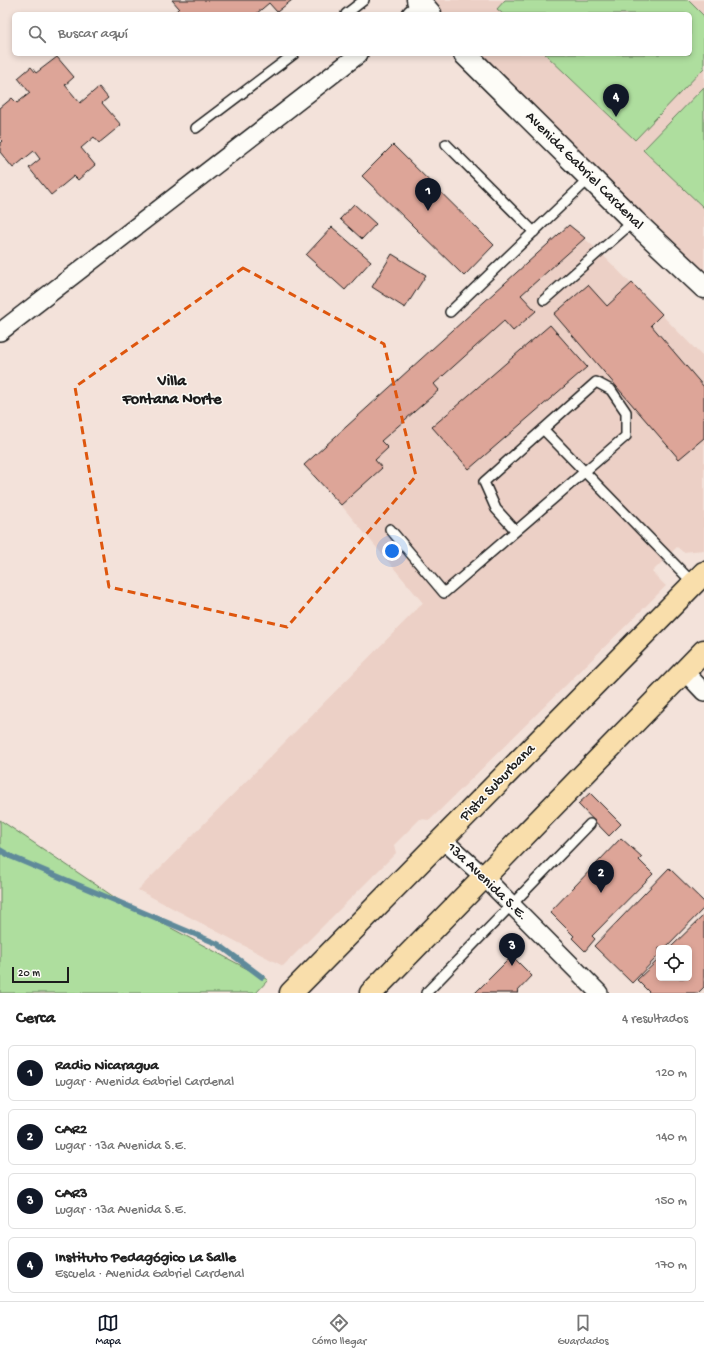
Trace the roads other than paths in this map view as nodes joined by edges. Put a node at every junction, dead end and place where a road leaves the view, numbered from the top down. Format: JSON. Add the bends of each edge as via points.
{"nodes":[{"id":1,"x":364,"y":0,"type":"edge"},
{"id":2,"x":349,"y":12,"type":"edge"},
{"id":3,"x":291,"y":56,"type":"edge"},
{"id":4,"x":356,"y":56,"type":"edge"},
{"id":5,"x":467,"y":56,"type":"edge"},
{"id":6,"x":196,"y":128,"type":"dead end"},
{"id":7,"x":446,"y":144,"type":"dead end"},
{"id":8,"x":590,"y":178,"type":"junction"},
{"id":9,"x":634,"y":221,"type":"junction"},
{"id":10,"x":534,"y":232,"type":"junction"},
{"id":11,"x":704,"y":287,"type":"edge"},
{"id":12,"x":544,"y":300,"type":"dead end"},
{"id":13,"x":450,"y":312,"type":"dead end"},
{"id":14,"x":0,"y":332,"type":"edge"},
{"id":15,"x":543,"y":429,"type":"junction"},
{"id":16,"x":585,"y":472,"type":"junction"},
{"id":17,"x":390,"y":529,"type":"dead end"},
{"id":18,"x":516,"y":531,"type":"junction"},
{"id":19,"x":699,"y":578,"type":"edge"},
{"id":20,"x":704,"y":651,"type":"edge"},
{"id":21,"x":684,"y":671,"type":"junction"},
{"id":22,"x":704,"y":692,"type":"edge"},
{"id":23,"x":590,"y":824,"type":"dead end"},
{"id":24,"x":442,"y":839,"type":"junction"},
{"id":25,"x":484,"y":877,"type":"junction"},
{"id":26,"x":511,"y":905,"type":"junction"},
{"id":27,"x":291,"y":993,"type":"edge"},
{"id":28,"x":371,"y":993,"type":"edge"},
{"id":29,"x":426,"y":993,"type":"edge"},
{"id":30,"x":599,"y":993,"type":"edge"}],
"edges":[{"from":1,"to":2,"type":"lane"},
{"from":3,"to":6,"type":"lane"},
{"from":4,"to":14,"type":"street"},
{"from":5,"to":8,"type":"street","name":"Avenida Gabriel Cardenal"},
{"from":7,"to":10,"type":"lane"},
{"from":8,"to":9,"type":"street","name":"Avenida Gabriel Cardenal"},
{"from":8,"to":10,"type":"lane"},
{"from":9,"to":11,"type":"street","name":"Avenida Gabriel Cardenal"},
{"from":9,"to":12,"type":"lane"},
{"from":10,"to":13,"type":"lane"},
{"from":15,"to":16,"type":"lane"},
{"from":15,"to":16,"type":"lane","via":[[596,382],[611,390],[626,412],[626,436]]},
{"from":15,"to":18,"type":"lane","via":[[484,482],[496,509]]},
{"from":16,"to":18,"type":"lane"},
{"from":16,"to":19,"type":"lane"},
{"from":17,"to":18,"type":"lane","via":[[444,593]]},
{"from":19,"to":24,"type":"main road","name":"Pista Suburbana"},
{"from":20,"to":21,"type":"main road"},
{"from":21,"to":22,"type":"street"},
{"from":21,"to":25,"type":"main road"},
{"from":23,"to":26,"type":"lane"},
{"from":24,"to":25,"type":"street","name":"13a Avenida S.E."},
{"from":24,"to":27,"type":"main road","name":"Pista Suburbana"},
{"from":25,"to":26,"type":"street","name":"13a Avenida S.E."},
{"from":25,"to":28,"type":"main road"},
{"from":26,"to":29,"type":"lane"},
{"from":26,"to":30,"type":"street","name":"13a Avenida S.E."}]}
